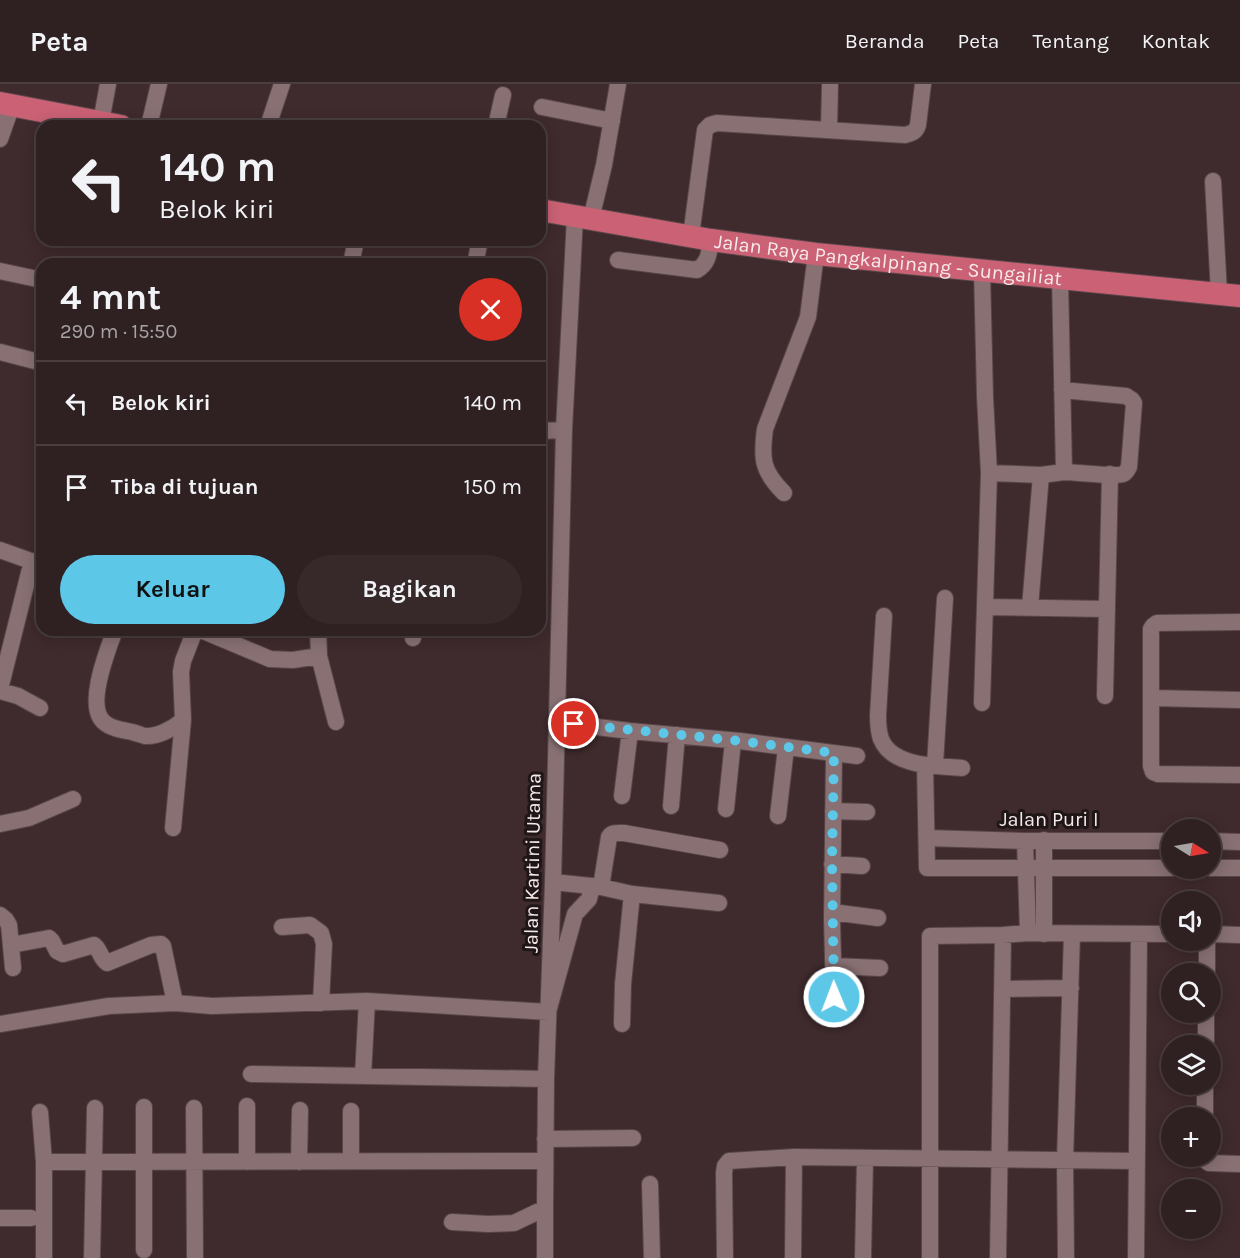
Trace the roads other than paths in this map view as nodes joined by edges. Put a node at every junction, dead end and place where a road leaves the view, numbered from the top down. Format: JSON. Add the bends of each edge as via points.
{"nodes":[{"id":1,"x":108,"y":84,"type":"edge"},
{"id":2,"x":159,"y":84,"type":"edge"},
{"id":3,"x":282,"y":84,"type":"edge"},
{"id":4,"x":618,"y":84,"type":"edge"},
{"id":5,"x":830,"y":84,"type":"edge"},
{"id":6,"x":923,"y":84,"type":"edge"},
{"id":7,"x":503,"y":94,"type":"dead end"},
{"id":8,"x":6,"y":104,"type":"edge"},
{"id":9,"x":542,"y":107,"type":"dead end"},
{"id":10,"x":90,"y":120,"type":"edge"},
{"id":11,"x":111,"y":120,"type":"edge"},
{"id":12,"x":150,"y":120,"type":"edge"},
{"id":13,"x":270,"y":120,"type":"edge"},
{"id":14,"x":497,"y":120,"type":"edge"},
{"id":15,"x":612,"y":120,"type":"junction"},
{"id":16,"x":829,"y":129,"type":"junction"},
{"id":17,"x":0,"y":139,"type":"edge"},
{"id":18,"x":1213,"y":181,"type":"dead end"},
{"id":19,"x":546,"y":211,"type":"edge"},
{"id":20,"x":583,"y":218,"type":"junction"},
{"id":21,"x":701,"y":238,"type":"junction"},
{"id":22,"x":816,"y":254,"type":"junction"},
{"id":23,"x":618,"y":260,"type":"dead end"},
{"id":24,"x":0,"y":271,"type":"edge"},
{"id":25,"x":982,"y":271,"type":"junction"},
{"id":26,"x":1060,"y":278,"type":"junction"},
{"id":27,"x":36,"y":279,"type":"edge"},
{"id":28,"x":1230,"y":295,"type":"edge"},
{"id":29,"x":0,"y":352,"type":"edge"},
{"id":30,"x":35,"y":361,"type":"dead end"},
{"id":31,"x":1062,"y":390,"type":"junction"},
{"id":32,"x":564,"y":430,"type":"junction"},
{"id":33,"x":546,"y":431,"type":"edge"},
{"id":34,"x":1064,"y":472,"type":"junction"},
{"id":35,"x":989,"y":473,"type":"junction"},
{"id":36,"x":1110,"y":474,"type":"junction"},
{"id":37,"x":1041,"y":475,"type":"junction"},
{"id":38,"x":784,"y":493,"type":"dead end"},
{"id":39,"x":0,"y":550,"type":"edge"},
{"id":40,"x":36,"y":563,"type":"edge"},
{"id":41,"x":36,"y":566,"type":"edge"},
{"id":42,"x":945,"y":598,"type":"dead end"},
{"id":43,"x":985,"y":607,"type":"junction"},
{"id":44,"x":1030,"y":607,"type":"junction"},
{"id":45,"x":1107,"y":609,"type":"junction"},
{"id":46,"x":884,"y":616,"type":"dead end"},
{"id":47,"x":1238,"y":621,"type":"edge"},
{"id":48,"x":113,"y":636,"type":"edge"},
{"id":49,"x":192,"y":636,"type":"edge"},
{"id":50,"x":216,"y":636,"type":"edge"},
{"id":51,"x":318,"y":636,"type":"edge"},
{"id":52,"x":319,"y":656,"type":"junction"},
{"id":53,"x":0,"y":690,"type":"edge"},
{"id":54,"x":1105,"y":696,"type":"dead end"},
{"id":55,"x":1152,"y":698,"type":"junction"},
{"id":56,"x":1240,"y":700,"type":"edge"},
{"id":57,"x":982,"y":703,"type":"dead end"},
{"id":58,"x":40,"y":708,"type":"dead end"},
{"id":59,"x":183,"y":720,"type":"junction"},
{"id":60,"x":336,"y":722,"type":"dead end"},
{"id":61,"x":556,"y":722,"type":"junction"},
{"id":62,"x":630,"y":731,"type":"junction"},
{"id":63,"x":678,"y":735,"type":"junction"},
{"id":64,"x":733,"y":741,"type":"junction"},
{"id":65,"x":786,"y":748,"type":"junction"},
{"id":66,"x":834,"y":753,"type":"junction"},
{"id":67,"x":857,"y":756,"type":"dead end"},
{"id":68,"x":930,"y":765,"type":"junction"},
{"id":69,"x":962,"y":768,"type":"dead end"},
{"id":70,"x":1240,"y":775,"type":"edge"},
{"id":71,"x":621,"y":796,"type":"dead end"},
{"id":72,"x":74,"y":799,"type":"dead end"},
{"id":73,"x":671,"y":806,"type":"dead end"},
{"id":74,"x":726,"y":809,"type":"dead end"},
{"id":75,"x":833,"y":811,"type":"junction"},
{"id":76,"x":867,"y":812,"type":"dead end"},
{"id":77,"x":778,"y":816,"type":"dead end"},
{"id":78,"x":0,"y":824,"type":"edge"},
{"id":79,"x":173,"y":828,"type":"dead end"},
{"id":80,"x":927,"y":838,"type":"junction"},
{"id":81,"x":1044,"y":840,"type":"junction"},
{"id":82,"x":1025,"y":841,"type":"junction"},
{"id":83,"x":1161,"y":841,"type":"edge"},
{"id":84,"x":1221,"y":842,"type":"edge"},
{"id":85,"x":1240,"y":842,"type":"edge"},
{"id":86,"x":720,"y":850,"type":"dead end"},
{"id":87,"x":832,"y":864,"type":"junction"},
{"id":88,"x":862,"y":866,"type":"dead end"},
{"id":89,"x":1027,"y":867,"type":"junction"},
{"id":90,"x":1044,"y":867,"type":"junction"},
{"id":91,"x":1161,"y":868,"type":"edge"},
{"id":92,"x":1221,"y":868,"type":"edge"},
{"id":93,"x":1240,"y":868,"type":"edge"},
{"id":94,"x":553,"y":882,"type":"junction"},
{"id":95,"x":596,"y":886,"type":"junction"},
{"id":96,"x":632,"y":894,"type":"junction"},
{"id":97,"x":719,"y":903,"type":"dead end"},
{"id":98,"x":832,"y":912,"type":"junction"},
{"id":99,"x":0,"y":915,"type":"edge"},
{"id":100,"x":878,"y":918,"type":"dead end"},
{"id":101,"x":282,"y":927,"type":"dead end"},
{"id":102,"x":1036,"y":933,"type":"junction"},
{"id":103,"x":1072,"y":934,"type":"junction"},
{"id":104,"x":1139,"y":934,"type":"junction"},
{"id":105,"x":1161,"y":934,"type":"edge"},
{"id":106,"x":1221,"y":934,"type":"edge"},
{"id":107,"x":1003,"y":935,"type":"junction"},
{"id":108,"x":1240,"y":935,"type":"edge"},
{"id":109,"x":10,"y":945,"type":"junction"},
{"id":110,"x":833,"y":966,"type":"junction"},
{"id":111,"x":13,"y":968,"type":"dead end"},
{"id":112,"x":880,"y":968,"type":"dead end"},
{"id":113,"x":1071,"y":988,"type":"junction"},
{"id":114,"x":1002,"y":989,"type":"junction"},
{"id":115,"x":834,"y":997,"type":"dead end"},
{"id":116,"x":367,"y":1001,"type":"junction"},
{"id":117,"x":175,"y":1003,"type":"junction"},
{"id":118,"x":321,"y":1003,"type":"junction"},
{"id":119,"x":548,"y":1012,"type":"junction"},
{"id":120,"x":0,"y":1024,"type":"edge"},
{"id":121,"x":622,"y":1024,"type":"dead end"},
{"id":122,"x":251,"y":1074,"type":"dead end"},
{"id":123,"x":363,"y":1076,"type":"junction"},
{"id":124,"x":546,"y":1079,"type":"junction"},
{"id":125,"x":247,"y":1106,"type":"dead end"},
{"id":126,"x":144,"y":1107,"type":"dead end"},
{"id":127,"x":95,"y":1108,"type":"dead end"},
{"id":128,"x":194,"y":1108,"type":"dead end"},
{"id":129,"x":300,"y":1110,"type":"dead end"},
{"id":130,"x":351,"y":1111,"type":"dead end"},
{"id":131,"x":40,"y":1112,"type":"dead end"},
{"id":132,"x":633,"y":1138,"type":"dead end"},
{"id":133,"x":545,"y":1139,"type":"junction"},
{"id":134,"x":794,"y":1157,"type":"junction"},
{"id":135,"x":865,"y":1159,"type":"junction"},
{"id":136,"x":930,"y":1160,"type":"junction"},
{"id":137,"x":999,"y":1160,"type":"junction"},
{"id":138,"x":1065,"y":1160,"type":"junction"},
{"id":139,"x":351,"y":1161,"type":"junction"},
{"id":140,"x":545,"y":1161,"type":"junction"},
{"id":141,"x":1137,"y":1161,"type":"junction"},
{"id":142,"x":44,"y":1162,"type":"junction"},
{"id":143,"x":93,"y":1162,"type":"junction"},
{"id":144,"x":144,"y":1162,"type":"junction"},
{"id":145,"x":195,"y":1162,"type":"junction"},
{"id":146,"x":247,"y":1162,"type":"junction"},
{"id":147,"x":299,"y":1162,"type":"junction"},
{"id":148,"x":1221,"y":1163,"type":"edge"},
{"id":149,"x":1240,"y":1164,"type":"edge"},
{"id":150,"x":650,"y":1184,"type":"dead end"},
{"id":151,"x":544,"y":1211,"type":"junction"},
{"id":152,"x":0,"y":1218,"type":"edge"},
{"id":153,"x":31,"y":1218,"type":"dead end"},
{"id":154,"x":452,"y":1222,"type":"dead end"},
{"id":155,"x":144,"y":1250,"type":"dead end"},
{"id":156,"x":44,"y":1258,"type":"edge"},
{"id":157,"x":92,"y":1258,"type":"edge"},
{"id":158,"x":195,"y":1258,"type":"edge"},
{"id":159,"x":545,"y":1258,"type":"edge"},
{"id":160,"x":652,"y":1258,"type":"edge"},
{"id":161,"x":725,"y":1258,"type":"edge"},
{"id":162,"x":793,"y":1258,"type":"edge"},
{"id":163,"x":863,"y":1258,"type":"edge"},
{"id":164,"x":930,"y":1258,"type":"edge"},
{"id":165,"x":998,"y":1258,"type":"edge"},
{"id":166,"x":1066,"y":1258,"type":"edge"},
{"id":167,"x":1136,"y":1258,"type":"edge"}],
"edges":[{"from":1,"to":11,"type":"street"},
{"from":2,"to":12,"type":"street"},
{"from":3,"to":13,"type":"street"},
{"from":4,"to":15,"type":"street","name":"Jalan Kartini Utama"},
{"from":5,"to":16,"type":"street"},
{"from":6,"to":16,"type":"street","via":[[918,125],[913,133]]},
{"from":7,"to":14,"type":"street"},
{"from":8,"to":10,"type":"highway"},
{"from":8,"to":17,"type":"street"},
{"from":9,"to":15,"type":"street"},
{"from":15,"to":20,"type":"street","name":"Jalan Kartini Utama","via":[[604,165]]},
{"from":16,"to":21,"type":"street","via":[[710,125],[705,130]]},
{"from":18,"to":28,"type":"street"},
{"from":19,"to":20,"type":"highway","name":"Jalan Raya Pangkalpinang - Sungailiat"},
{"from":20,"to":21,"type":"highway","name":"Jalan Raya Pangkalpinang - Sungailiat"},
{"from":20,"to":32,"type":"street","name":"Jalan Kartini Utama"},
{"from":21,"to":22,"type":"highway","name":"Jalan Raya Pangkalpinang - Sungailiat"},
{"from":21,"to":23,"type":"street","via":[[707,260],[697,270]]},
{"from":22,"to":25,"type":"highway","name":"Jalan Raya Pangkalpinang - Sungailiat"},
{"from":22,"to":38,"type":"street","via":[[808,317],[765,429],[765,469]]},
{"from":24,"to":27,"type":"street"},
{"from":25,"to":26,"type":"highway","name":"Jalan Raya Pangkalpinang - Sungailiat"},
{"from":25,"to":35,"type":"street"},
{"from":26,"to":28,"type":"highway","name":"Jalan Raya Pangkalpinang - Sungailiat"},
{"from":26,"to":31,"type":"street"},
{"from":29,"to":30,"type":"street"},
{"from":31,"to":34,"type":"street"},
{"from":31,"to":36,"type":"street","via":[[1126,396],[1134,403],[1129,467],[1122,474]]},
{"from":32,"to":33,"type":"street"},
{"from":32,"to":61,"type":"street","name":"Jalan Kartini Utama"},
{"from":34,"to":36,"type":"street"},
{"from":34,"to":37,"type":"street"},
{"from":35,"to":37,"type":"street"},
{"from":35,"to":43,"type":"street"},
{"from":36,"to":45,"type":"street"},
{"from":37,"to":44,"type":"street"},
{"from":39,"to":40,"type":"street"},
{"from":41,"to":53,"type":"street"},
{"from":42,"to":68,"type":"street"},
{"from":43,"to":44,"type":"street"},
{"from":43,"to":57,"type":"street"},
{"from":44,"to":45,"type":"street"},
{"from":45,"to":54,"type":"street"},
{"from":46,"to":68,"type":"street","via":[[878,715],[881,739],[899,757]]},
{"from":47,"to":55,"type":"street","via":[[1154,624]]},
{"from":48,"to":59,"type":"street","via":[[100,674],[98,714],[103,722],[146,736],[177,726]]},
{"from":49,"to":59,"type":"street","via":[[182,672]]},
{"from":50,"to":52,"type":"street","via":[[270,658]]},
{"from":51,"to":52,"type":"street"},
{"from":52,"to":60,"type":"street"},
{"from":53,"to":58,"type":"street"},
{"from":55,"to":56,"type":"street"},
{"from":55,"to":70,"type":"street","via":[[1153,772]]},
{"from":59,"to":79,"type":"street"},
{"from":61,"to":62,"type":"street"},
{"from":61,"to":94,"type":"street","name":"Jalan Kartini Utama"},
{"from":62,"to":63,"type":"street"},
{"from":62,"to":71,"type":"street"},
{"from":63,"to":64,"type":"street"},
{"from":63,"to":73,"type":"street"},
{"from":64,"to":65,"type":"street"},
{"from":64,"to":74,"type":"street"},
{"from":65,"to":66,"type":"street"},
{"from":65,"to":77,"type":"street"},
{"from":66,"to":67,"type":"street"},
{"from":66,"to":75,"type":"street"},
{"from":68,"to":69,"type":"street"},
{"from":68,"to":80,"type":"street"},
{"from":72,"to":78,"type":"street","via":[[29,818]]},
{"from":75,"to":76,"type":"street"},
{"from":75,"to":87,"type":"street"},
{"from":80,"to":82,"type":"street","name":"Jalan Puri I"},
{"from":80,"to":89,"type":"street","via":[[927,868]]},
{"from":81,"to":82,"type":"street","name":"Jalan Puri I"},
{"from":81,"to":83,"type":"street","name":"Jalan Puri I"},
{"from":81,"to":90,"type":"street"},
{"from":82,"to":89,"type":"street"},
{"from":84,"to":85,"type":"street"},
{"from":86,"to":95,"type":"street","via":[[611,834]]},
{"from":87,"to":88,"type":"street"},
{"from":87,"to":98,"type":"street"},
{"from":89,"to":90,"type":"street"},
{"from":89,"to":102,"type":"street"},
{"from":90,"to":91,"type":"street"},
{"from":90,"to":102,"type":"street"},
{"from":92,"to":93,"type":"street"},
{"from":94,"to":95,"type":"street"},
{"from":94,"to":119,"type":"street","name":"Jalan Kartini Utama"},
{"from":95,"to":96,"type":"street"},
{"from":95,"to":119,"type":"street","via":[[575,914]]},
{"from":96,"to":97,"type":"street"},
{"from":96,"to":121,"type":"street"},
{"from":98,"to":100,"type":"street"},
{"from":98,"to":110,"type":"street"},
{"from":99,"to":109,"type":"street","via":[[9,925]]},
{"from":101,"to":118,"type":"street","via":[[310,926],[321,933]]},
{"from":102,"to":103,"type":"street"},
{"from":102,"to":107,"type":"street"},
{"from":103,"to":104,"type":"street"},
{"from":103,"to":113,"type":"street"},
{"from":104,"to":105,"type":"street"},
{"from":104,"to":141,"type":"street"},
{"from":106,"to":108,"type":"street"},
{"from":107,"to":114,"type":"street"},
{"from":107,"to":136,"type":"street","via":[[930,936]]},
{"from":109,"to":111,"type":"street"},
{"from":109,"to":117,"type":"street","via":[[49,938],[63,954],[94,945],[108,963],[161,944]]},
{"from":110,"to":112,"type":"street"},
{"from":110,"to":115,"type":"street"},
{"from":113,"to":114,"type":"street"},
{"from":113,"to":138,"type":"street"},
{"from":114,"to":137,"type":"street"},
{"from":116,"to":118,"type":"street"},
{"from":116,"to":119,"type":"street"},
{"from":116,"to":123,"type":"street"},
{"from":117,"to":118,"type":"street"},
{"from":117,"to":120,"type":"street","via":[[108,1006]]},
{"from":119,"to":124,"type":"street","name":"Jalan Kartini Utama"},
{"from":122,"to":123,"type":"street"},
{"from":123,"to":124,"type":"street"},
{"from":124,"to":133,"type":"street","name":"Jalan Kartini Utama"},
{"from":125,"to":146,"type":"street"},
{"from":126,"to":144,"type":"street"},
{"from":127,"to":143,"type":"street"},
{"from":128,"to":145,"type":"street"},
{"from":129,"to":147,"type":"street"},
{"from":130,"to":139,"type":"street"},
{"from":131,"to":142,"type":"street"},
{"from":132,"to":133,"type":"street"},
{"from":133,"to":140,"type":"street","name":"Jalan Kartini Utama"},
{"from":134,"to":135,"type":"street"},
{"from":134,"to":161,"type":"street","via":[[729,1161],[725,1166]]},
{"from":134,"to":162,"type":"street"},
{"from":135,"to":136,"type":"street"},
{"from":135,"to":163,"type":"street"},
{"from":136,"to":137,"type":"street"},
{"from":136,"to":164,"type":"street"},
{"from":137,"to":138,"type":"street"},
{"from":137,"to":165,"type":"street"},
{"from":138,"to":141,"type":"street"},
{"from":138,"to":166,"type":"street"},
{"from":139,"to":140,"type":"street"},
{"from":139,"to":147,"type":"street"},
{"from":140,"to":151,"type":"street","name":"Jalan Kartini Utama"},
{"from":141,"to":167,"type":"street"},
{"from":142,"to":143,"type":"street"},
{"from":142,"to":156,"type":"street"},
{"from":143,"to":144,"type":"street"},
{"from":143,"to":157,"type":"street"},
{"from":144,"to":145,"type":"street"},
{"from":144,"to":155,"type":"street"},
{"from":145,"to":146,"type":"street"},
{"from":145,"to":158,"type":"street"},
{"from":146,"to":147,"type":"street"},
{"from":148,"to":149,"type":"street"},
{"from":150,"to":160,"type":"street"},
{"from":151,"to":154,"type":"street","via":[[514,1222]]},
{"from":151,"to":159,"type":"street","name":"Jalan Kartini Utama"},
{"from":152,"to":153,"type":"street"}]}
